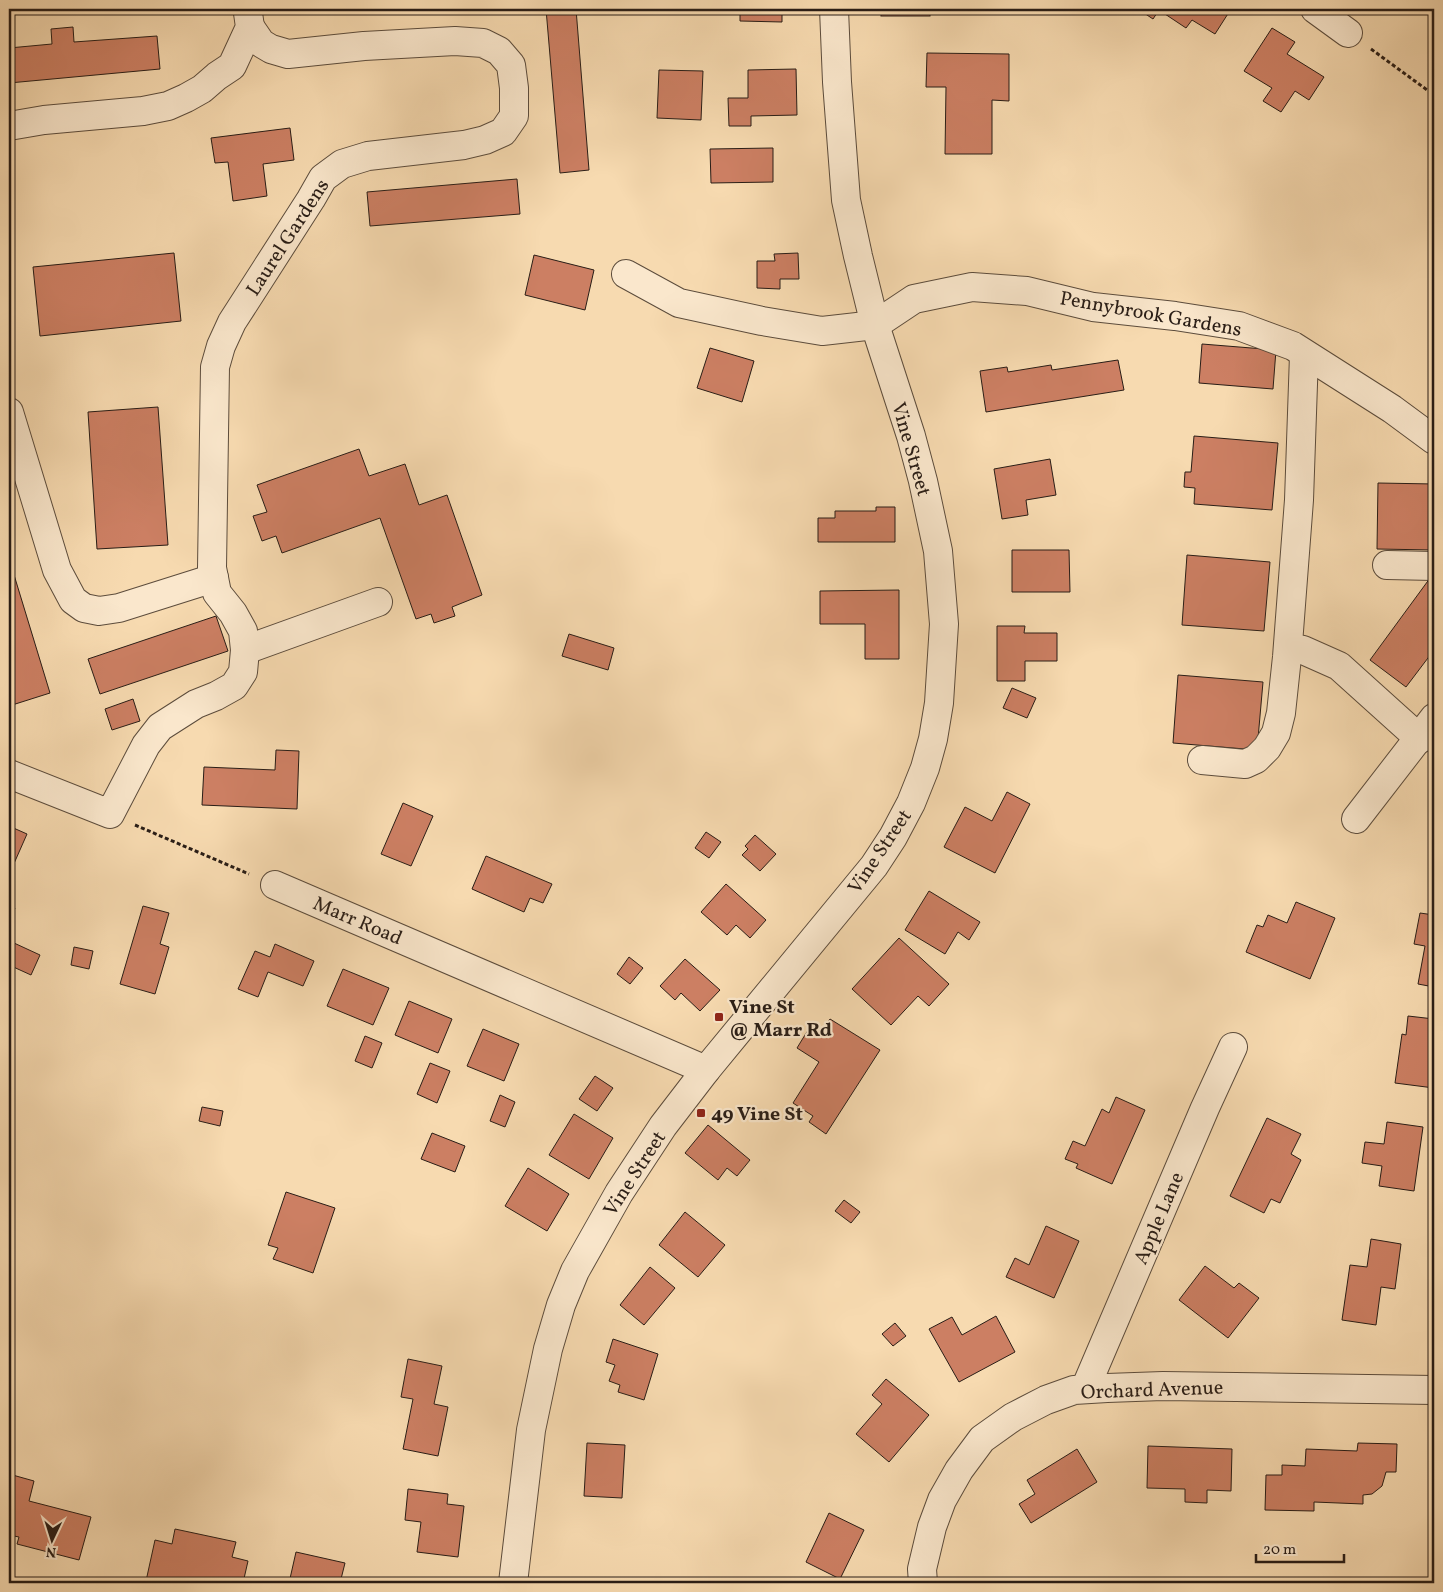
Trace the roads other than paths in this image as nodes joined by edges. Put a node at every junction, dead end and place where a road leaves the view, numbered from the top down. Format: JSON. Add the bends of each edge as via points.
{"nodes":[{"id":1,"x":834,"y":9,"type":"edge"},
{"id":2,"x":1315,"y":9,"type":"edge"},
{"id":3,"x":248,"y":18,"type":"edge"},
{"id":4,"x":1348,"y":33,"type":"road end"},
{"id":5,"x":9,"y":126,"type":"edge"},
{"id":6,"x":626,"y":274,"type":"dead end"},
{"id":7,"x":875,"y":325,"type":"junction"},
{"id":8,"x":1304,"y":354,"type":"junction"},
{"id":9,"x":9,"y":412,"type":"edge"},
{"id":10,"x":1434,"y":440,"type":"edge"},
{"id":11,"x":1388,"y":565,"type":"dead end"},
{"id":12,"x":1434,"y":566,"type":"edge"},
{"id":13,"x":214,"y":578,"type":"junction"},
{"id":14,"x":378,"y":602,"type":"dead end"},
{"id":15,"x":1288,"y":647,"type":"junction"},
{"id":16,"x":245,"y":650,"type":"junction"},
{"id":17,"x":1427,"y":728,"type":"edge"},
{"id":18,"x":1202,"y":760,"type":"dead end"},
{"id":19,"x":9,"y":774,"type":"edge"},
{"id":20,"x":1356,"y":819,"type":"dead end"},
{"id":21,"x":275,"y":885,"type":"road end"},
{"id":22,"x":1233,"y":1047,"type":"dead end"},
{"id":23,"x":706,"y":1070,"type":"junction"},
{"id":24,"x":1085,"y":1389,"type":"junction"},
{"id":25,"x":1434,"y":1390,"type":"edge"},
{"id":26,"x":513,"y":1583,"type":"edge"},
{"id":27,"x":923,"y":1583,"type":"edge"}],
"edges":[{"from":1,"to":7,"type":"street","name":"Vine Street","via":[[846,200]]},
{"from":2,"to":4,"type":"street"},
{"from":3,"to":5,"type":"street","name":"Laurel Gardens","via":[[232,66],[202,89],[168,106]]},
{"from":3,"to":13,"type":"street","name":"Laurel Gardens","via":[[261,43],[271,50],[288,54],[364,46],[455,41],[482,43],[499,51],[511,65],[514,116],[503,132],[486,140],[368,156],[342,164],[323,178],[220,346],[214,389]]},
{"from":6,"to":7,"type":"street","via":[[680,303],[762,321],[822,331]]},
{"from":7,"to":8,"type":"street","name":"Pennybrook Gardens","via":[[914,300],[972,287],[1001,288],[1093,307],[1239,326],[1292,346]]},
{"from":7,"to":23,"type":"street","name":"Vine Street","via":[[911,436],[938,551],[944,624],[933,739],[911,803],[874,866]]},
{"from":8,"to":10,"type":"street","name":"Pennybrook Gardens","via":[[1392,409]]},
{"from":8,"to":15,"type":"street","via":[[1300,500]]},
{"from":9,"to":13,"type":"street","via":[[57,570],[73,600],[84,608],[99,611],[119,608]]},
{"from":11,"to":12,"type":"street"},
{"from":13,"to":16,"type":"street","name":"Laurel Gardens","via":[[217,592],[242,631]]},
{"from":14,"to":16,"type":"street"},
{"from":15,"to":17,"type":"street","via":[[1303,650],[1338,666]]},
{"from":15,"to":18,"type":"street","via":[[1281,713],[1267,748],[1245,764]]},
{"from":16,"to":19,"type":"street","via":[[243,672],[234,686],[196,704],[160,727],[146,745],[110,814]]},
{"from":17,"to":20,"type":"street"},
{"from":21,"to":23,"type":"street","name":"Marr Road"},
{"from":22,"to":24,"type":"street","name":"Apple Lane"},
{"from":23,"to":26,"type":"street","name":"Vine Street","via":[[663,1126],[619,1193],[575,1271],[561,1305],[531,1430]]},
{"from":24,"to":25,"type":"street","name":"Orchard Avenue","via":[[1163,1386]]},
{"from":24,"to":27,"type":"street","name":"Orchard Avenue","via":[[1046,1400],[1013,1417],[982,1440],[942,1500],[922,1569]]}]}
